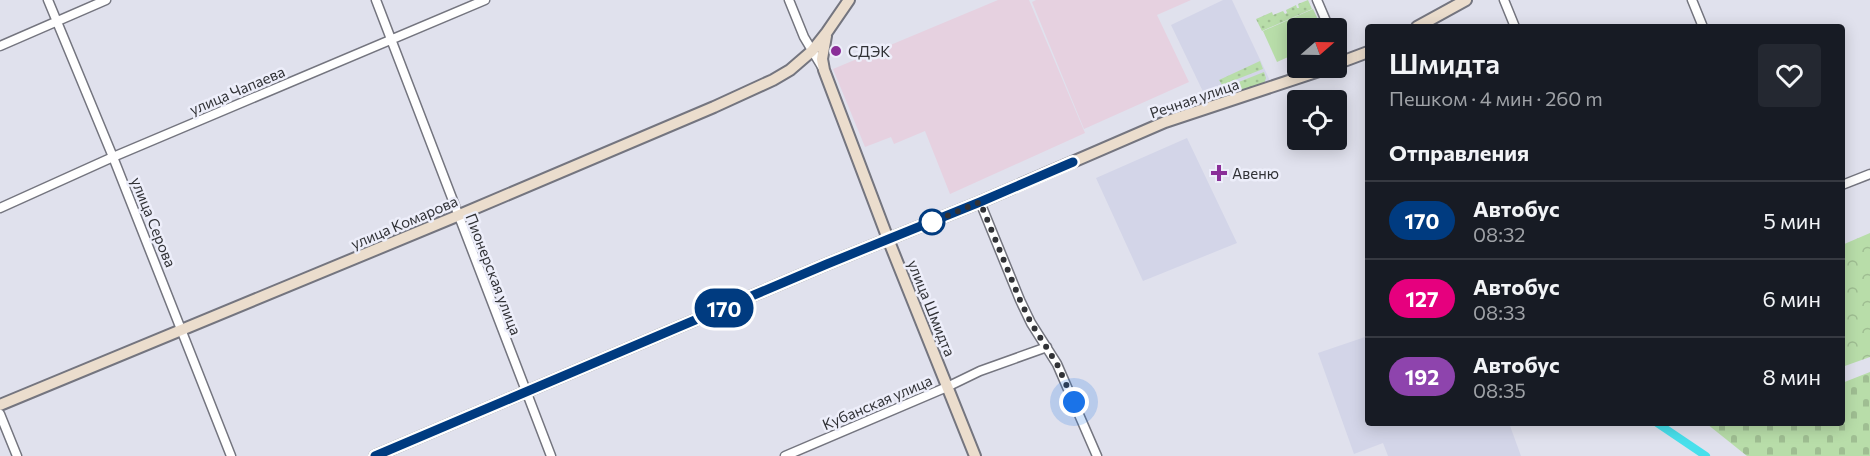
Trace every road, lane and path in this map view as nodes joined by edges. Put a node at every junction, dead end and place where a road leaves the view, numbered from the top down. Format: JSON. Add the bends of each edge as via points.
{"nodes":[{"id":1,"x":48,"y":0,"type":"edge"},
{"id":2,"x":106,"y":0,"type":"edge"},
{"id":3,"x":376,"y":0,"type":"edge"},
{"id":4,"x":485,"y":0,"type":"edge"},
{"id":5,"x":789,"y":0,"type":"edge"},
{"id":6,"x":849,"y":0,"type":"edge"},
{"id":7,"x":1317,"y":0,"type":"edge"},
{"id":8,"x":1466,"y":0,"type":"edge"},
{"id":9,"x":1504,"y":0,"type":"edge"},
{"id":10,"x":1692,"y":0,"type":"edge"},
{"id":11,"x":1325,"y":18,"type":"edge"},
{"id":12,"x":57,"y":21,"type":"junction"},
{"id":13,"x":1422,"y":24,"type":"edge"},
{"id":14,"x":1514,"y":24,"type":"edge"},
{"id":15,"x":1702,"y":24,"type":"edge"},
{"id":16,"x":827,"y":32,"type":"junction"},
{"id":17,"x":391,"y":40,"type":"junction"},
{"id":18,"x":0,"y":46,"type":"edge"},
{"id":19,"x":812,"y":51,"type":"junction"},
{"id":20,"x":1365,"y":53,"type":"edge"},
{"id":21,"x":1347,"y":60,"type":"edge"},
{"id":22,"x":824,"y":70,"type":"junction"},
{"id":23,"x":1298,"y":78,"type":"edge"},
{"id":24,"x":113,"y":157,"type":"junction"},
{"id":25,"x":1870,"y":174,"type":"edge"},
{"id":26,"x":1845,"y":184,"type":"edge"},
{"id":27,"x":980,"y":202,"type":"junction"},
{"id":28,"x":0,"y":208,"type":"edge"},
{"id":29,"x":457,"y":216,"type":"junction"},
{"id":30,"x":888,"y":240,"type":"junction"},
{"id":31,"x":182,"y":331,"type":"junction"},
{"id":32,"x":1047,"y":347,"type":"junction"},
{"id":33,"x":947,"y":387,"type":"junction"},
{"id":34,"x":526,"y":393,"type":"junction"},
{"id":35,"x":0,"y":405,"type":"edge"},
{"id":36,"x":0,"y":414,"type":"edge"},
{"id":37,"x":17,"y":456,"type":"edge"},
{"id":38,"x":231,"y":456,"type":"edge"},
{"id":39,"x":375,"y":456,"type":"edge"},
{"id":40,"x":551,"y":456,"type":"edge"},
{"id":41,"x":784,"y":456,"type":"edge"},
{"id":42,"x":975,"y":456,"type":"edge"},
{"id":43,"x":1096,"y":456,"type":"edge"}],
"edges":[{"from":1,"to":12,"type":"street","name":"улица Серова"},
{"from":2,"to":12,"type":"street"},
{"from":3,"to":17,"type":"street","name":"Пионерская улица"},
{"from":4,"to":17,"type":"street","name":"улица Чапаева"},
{"from":5,"to":19,"type":"street","name":"улица Шмидта"},
{"from":6,"to":16,"type":"street","name":"улица Комарова"},
{"from":7,"to":11,"type":"street"},
{"from":8,"to":13,"type":"street"},
{"from":9,"to":14,"type":"street"},
{"from":10,"to":15,"type":"street"},
{"from":12,"to":18,"type":"street"},
{"from":12,"to":24,"type":"street","name":"улица Серова"},
{"from":16,"to":19,"type":"street","name":"улица Комарова"},
{"from":16,"to":22,"type":"street","name":"улица Шмидта"},
{"from":17,"to":24,"type":"street","name":"улица Чапаева"},
{"from":17,"to":29,"type":"street","name":"Пионерская улица"},
{"from":19,"to":22,"type":"street","name":"улица Шмидта"},
{"from":19,"to":29,"type":"street","name":"улица Комарова","via":[[790,70],[744,93]]},
{"from":20,"to":21,"type":"street"},
{"from":22,"to":30,"type":"street","name":"улица Шмидта"},
{"from":23,"to":27,"type":"street","name":"Речная улица","via":[[1178,118]]},
{"from":24,"to":28,"type":"street","name":"улица Чапаева"},
{"from":24,"to":31,"type":"street","name":"улица Серова"},
{"from":25,"to":26,"type":"street"},
{"from":27,"to":30,"type":"street","name":"Речная улица"},
{"from":27,"to":32,"type":"street","via":[[1020,300]]},
{"from":29,"to":31,"type":"street","name":"улица Комарова"},
{"from":29,"to":34,"type":"street","name":"Пионерская улица"},
{"from":30,"to":33,"type":"street","name":"улица Шмидта"},
{"from":30,"to":34,"type":"street","name":"Речная улица"},
{"from":31,"to":35,"type":"street","name":"улица Комарова"},
{"from":31,"to":38,"type":"street","name":"улица Серова"},
{"from":32,"to":33,"type":"street","name":"Кубанская улица"},
{"from":32,"to":43,"type":"street"},
{"from":33,"to":41,"type":"street","name":"Кубанская улица"},
{"from":33,"to":42,"type":"street","name":"улица Шмидта"},
{"from":34,"to":39,"type":"street","name":"Речная улица"},
{"from":34,"to":40,"type":"street","name":"Пионерская улица"},
{"from":36,"to":37,"type":"street"}]}
